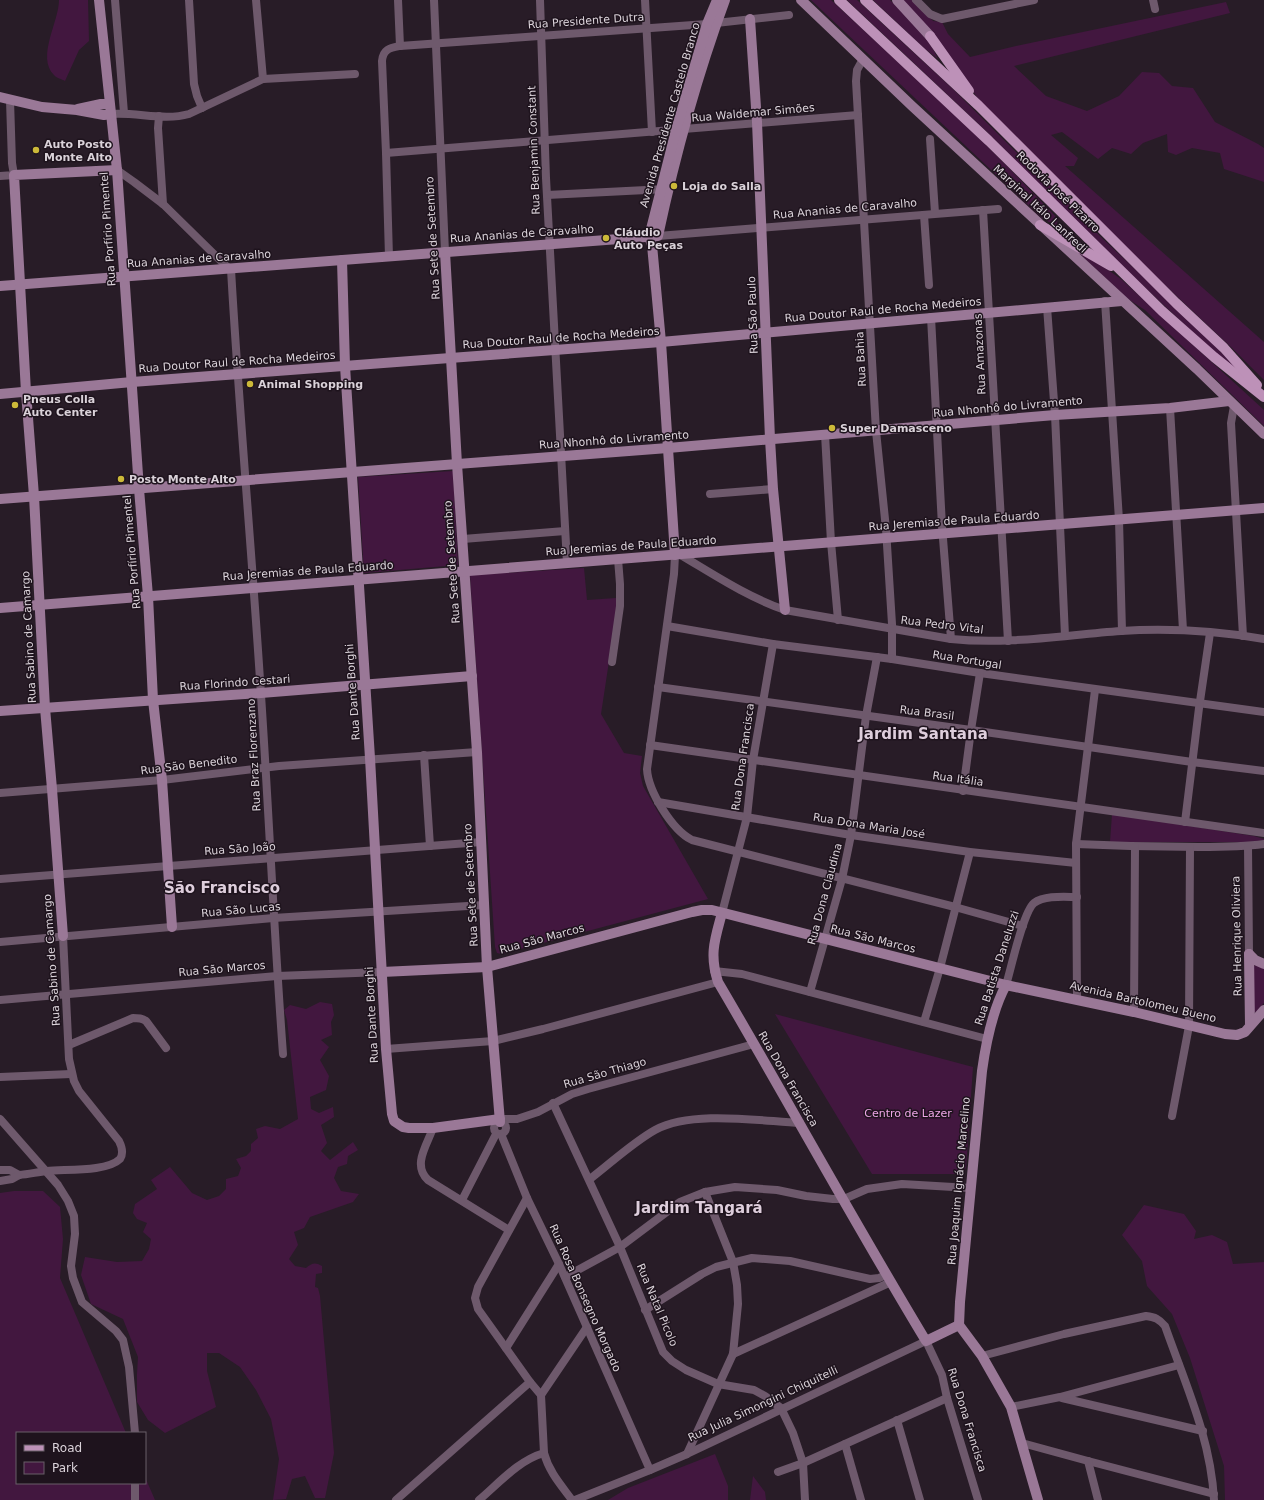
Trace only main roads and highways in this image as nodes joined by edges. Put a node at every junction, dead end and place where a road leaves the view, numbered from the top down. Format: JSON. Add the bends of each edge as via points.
{"nodes":[{"id":1,"x":839,"y":0,"type":"edge"},
{"id":2,"x":865,"y":0,"type":"edge"},
{"id":3,"x":930,"y":36,"type":"road end"},
{"id":4,"x":979,"y":106,"type":"junction"},
{"id":5,"x":1040,"y":225,"type":"road end"},
{"id":6,"x":1126,"y":275,"type":"junction"},
{"id":7,"x":1264,"y":393,"type":"edge"},
{"id":8,"x":1264,"y":397,"type":"edge"}],
"edges":[{"from":1,"to":6,"type":"main road","name":"Rodovia José Pizarro","via":[[988,140]]},
{"from":2,"to":4,"type":"main road","name":"Rodovia José Pizarro"},
{"from":3,"to":4,"type":"main road"},
{"from":4,"to":7,"type":"main road","name":"Rodovia José Pizarro","via":[[1224,348]]},
{"from":5,"to":6,"type":"main road"},
{"from":6,"to":8,"type":"main road","name":"Rodovia José Pizarro","via":[[1214,357]]}]}
